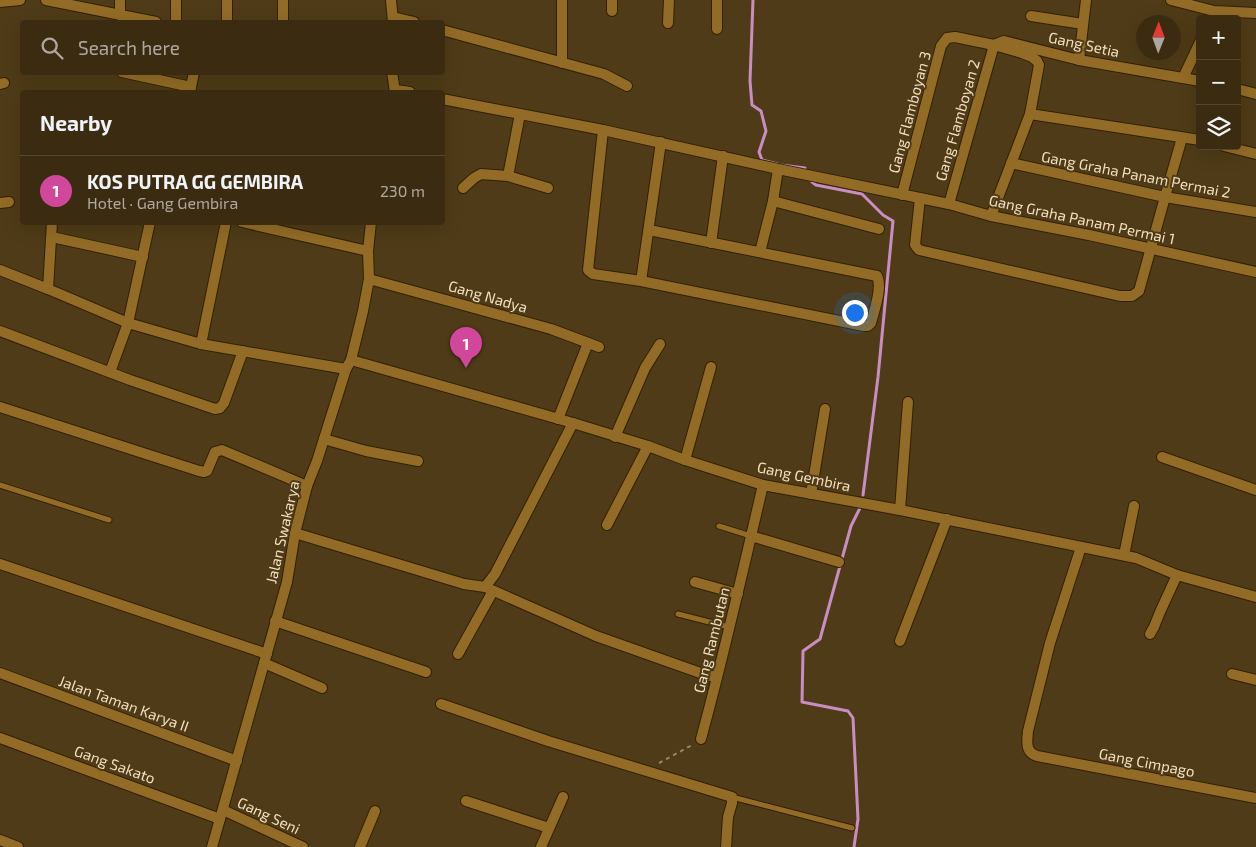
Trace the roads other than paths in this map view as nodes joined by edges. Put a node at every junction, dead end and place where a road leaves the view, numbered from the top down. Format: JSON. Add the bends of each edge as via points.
{"nodes":[{"id":1,"x":20,"y":0,"type":"edge"},
{"id":2,"x":46,"y":0,"type":"edge"},
{"id":3,"x":120,"y":0,"type":"edge"},
{"id":4,"x":176,"y":0,"type":"edge"},
{"id":5,"x":228,"y":0,"type":"edge"},
{"id":6,"x":283,"y":0,"type":"edge"},
{"id":7,"x":391,"y":0,"type":"edge"},
{"id":8,"x":562,"y":0,"type":"edge"},
{"id":9,"x":612,"y":0,"type":"edge"},
{"id":10,"x":669,"y":0,"type":"edge"},
{"id":11,"x":717,"y":0,"type":"edge"},
{"id":12,"x":1086,"y":0,"type":"edge"},
{"id":13,"x":1171,"y":0,"type":"edge"},
{"id":14,"x":0,"y":2,"type":"edge"},
{"id":15,"x":72,"y":3,"type":"edge"},
{"id":16,"x":612,"y":11,"type":"dead end"},
{"id":17,"x":1256,"y":13,"type":"edge"},
{"id":18,"x":120,"y":15,"type":"junction"},
{"id":19,"x":1212,"y":15,"type":"edge"},
{"id":20,"x":1032,"y":16,"type":"dead end"},
{"id":21,"x":146,"y":20,"type":"edge"},
{"id":22,"x":176,"y":20,"type":"edge"},
{"id":23,"x":228,"y":20,"type":"edge"},
{"id":24,"x":283,"y":20,"type":"edge"},
{"id":25,"x":393,"y":20,"type":"edge"},
{"id":26,"x":668,"y":23,"type":"dead end"},
{"id":27,"x":1084,"y":24,"type":"junction"},
{"id":28,"x":717,"y":29,"type":"dead end"},
{"id":29,"x":445,"y":31,"type":"edge"},
{"id":30,"x":994,"y":45,"type":"junction"},
{"id":31,"x":1196,"y":50,"type":"edge"},
{"id":32,"x":1079,"y":60,"type":"junction"},
{"id":33,"x":562,"y":63,"type":"junction"},
{"id":34,"x":134,"y":75,"type":"edge"},
{"id":35,"x":194,"y":75,"type":"edge"},
{"id":36,"x":393,"y":75,"type":"edge"},
{"id":37,"x":1183,"y":78,"type":"junction"},
{"id":38,"x":1196,"y":80,"type":"edge"},
{"id":39,"x":627,"y":86,"type":"dead end"},
{"id":40,"x":191,"y":90,"type":"edge"},
{"id":41,"x":396,"y":90,"type":"edge"},
{"id":42,"x":1241,"y":91,"type":"edge"},
{"id":43,"x":1256,"y":94,"type":"edge"},
{"id":44,"x":445,"y":100,"type":"edge"},
{"id":45,"x":520,"y":114,"type":"junction"},
{"id":46,"x":1030,"y":114,"type":"junction"},
{"id":47,"x":603,"y":130,"type":"junction"},
{"id":48,"x":1182,"y":138,"type":"junction"},
{"id":49,"x":1196,"y":140,"type":"edge"},
{"id":50,"x":661,"y":142,"type":"junction"},
{"id":51,"x":1240,"y":150,"type":"edge"},
{"id":52,"x":1256,"y":154,"type":"edge"},
{"id":53,"x":723,"y":156,"type":"junction"},
{"id":54,"x":1011,"y":163,"type":"junction"},
{"id":55,"x":778,"y":169,"type":"junction"},
{"id":56,"x":508,"y":176,"type":"junction"},
{"id":57,"x":463,"y":188,"type":"dead end"},
{"id":58,"x":548,"y":188,"type":"dead end"},
{"id":59,"x":902,"y":194,"type":"junction"},
{"id":60,"x":1165,"y":197,"type":"junction"},
{"id":61,"x":920,"y":198,"type":"junction"},
{"id":62,"x":773,"y":201,"type":"junction"},
{"id":63,"x":949,"y":204,"type":"junction"},
{"id":64,"x":1256,"y":212,"type":"edge"},
{"id":65,"x":991,"y":216,"type":"junction"},
{"id":66,"x":52,"y":225,"type":"edge"},
{"id":67,"x":149,"y":225,"type":"edge"},
{"id":68,"x":225,"y":225,"type":"edge"},
{"id":69,"x":255,"y":225,"type":"edge"},
{"id":70,"x":371,"y":225,"type":"edge"},
{"id":71,"x":879,"y":229,"type":"dead end"},
{"id":72,"x":649,"y":230,"type":"junction"},
{"id":73,"x":52,"y":237,"type":"junction"},
{"id":74,"x":711,"y":243,"type":"junction"},
{"id":75,"x":1150,"y":248,"type":"junction"},
{"id":76,"x":368,"y":251,"type":"junction"},
{"id":77,"x":760,"y":252,"type":"junction"},
{"id":78,"x":142,"y":257,"type":"junction"},
{"id":79,"x":0,"y":270,"type":"edge"},
{"id":80,"x":1256,"y":272,"type":"edge"},
{"id":81,"x":369,"y":279,"type":"junction"},
{"id":82,"x":642,"y":281,"type":"junction"},
{"id":83,"x":48,"y":288,"type":"junction"},
{"id":84,"x":128,"y":323,"type":"junction"},
{"id":85,"x":0,"y":331,"type":"edge"},
{"id":86,"x":588,"y":343,"type":"junction"},
{"id":87,"x":201,"y":344,"type":"junction"},
{"id":88,"x":660,"y":344,"type":"dead end"},
{"id":89,"x":599,"y":347,"type":"dead end"},
{"id":90,"x":243,"y":351,"type":"junction"},
{"id":91,"x":349,"y":364,"type":"junction"},
{"id":92,"x":711,"y":367,"type":"dead end"},
{"id":93,"x":110,"y":372,"type":"junction"},
{"id":94,"x":908,"y":402,"type":"dead end"},
{"id":95,"x":0,"y":407,"type":"edge"},
{"id":96,"x":825,"y":409,"type":"dead end"},
{"id":97,"x":558,"y":419,"type":"junction"},
{"id":98,"x":573,"y":423,"type":"junction"},
{"id":99,"x":614,"y":437,"type":"junction"},
{"id":100,"x":324,"y":439,"type":"junction"},
{"id":101,"x":648,"y":446,"type":"junction"},
{"id":102,"x":1162,"y":457,"type":"dead end"},
{"id":103,"x":685,"y":460,"type":"junction"},
{"id":104,"x":418,"y":461,"type":"dead end"},
{"id":105,"x":0,"y":485,"type":"edge"},
{"id":106,"x":762,"y":485,"type":"junction"},
{"id":107,"x":306,"y":486,"type":"junction"},
{"id":108,"x":1256,"y":490,"type":"edge"},
{"id":109,"x":811,"y":494,"type":"junction"},
{"id":110,"x":1134,"y":506,"type":"dead end"},
{"id":111,"x":900,"y":510,"type":"junction"},
{"id":112,"x":947,"y":519,"type":"junction"},
{"id":113,"x":109,"y":520,"type":"dead end"},
{"id":114,"x":607,"y":525,"type":"dead end"},
{"id":115,"x":719,"y":526,"type":"dead end"},
{"id":116,"x":295,"y":533,"type":"junction"},
{"id":117,"x":750,"y":536,"type":"junction"},
{"id":118,"x":1081,"y":546,"type":"junction"},
{"id":119,"x":1124,"y":555,"type":"junction"},
{"id":120,"x":839,"y":562,"type":"dead end"},
{"id":121,"x":0,"y":564,"type":"edge"},
{"id":122,"x":1177,"y":575,"type":"junction"},
{"id":123,"x":695,"y":582,"type":"dead end"},
{"id":124,"x":489,"y":589,"type":"junction"},
{"id":125,"x":738,"y":594,"type":"junction"},
{"id":126,"x":1256,"y":597,"type":"edge"},
{"id":127,"x":678,"y":614,"type":"dead end"},
{"id":128,"x":275,"y":621,"type":"junction"},
{"id":129,"x":730,"y":627,"type":"junction"},
{"id":130,"x":1150,"y":634,"type":"dead end"},
{"id":131,"x":900,"y":641,"type":"dead end"},
{"id":132,"x":458,"y":654,"type":"dead end"},
{"id":133,"x":265,"y":659,"type":"junction"},
{"id":134,"x":426,"y":672,"type":"dead end"},
{"id":135,"x":0,"y":673,"type":"edge"},
{"id":136,"x":1232,"y":674,"type":"dead end"},
{"id":137,"x":717,"y":677,"type":"junction"},
{"id":138,"x":1256,"y":680,"type":"edge"},
{"id":139,"x":322,"y":688,"type":"dead end"},
{"id":140,"x":441,"y":704,"type":"dead end"},
{"id":141,"x":0,"y":738,"type":"edge"},
{"id":142,"x":701,"y":739,"type":"road end"},
{"id":143,"x":237,"y":761,"type":"junction"},
{"id":144,"x":563,"y":797,"type":"dead end"},
{"id":145,"x":732,"y":797,"type":"junction"},
{"id":146,"x":1256,"y":798,"type":"edge"},
{"id":147,"x":466,"y":801,"type":"dead end"},
{"id":148,"x":375,"y":812,"type":"dead end"},
{"id":149,"x":221,"y":814,"type":"junction"},
{"id":150,"x":549,"y":828,"type":"junction"},
{"id":151,"x":852,"y":828,"type":"dead end"},
{"id":152,"x":0,"y":840,"type":"edge"},
{"id":153,"x":18,"y":847,"type":"edge"},
{"id":154,"x":212,"y":847,"type":"edge"},
{"id":155,"x":303,"y":847,"type":"edge"},
{"id":156,"x":360,"y":847,"type":"edge"},
{"id":157,"x":541,"y":847,"type":"edge"},
{"id":158,"x":726,"y":847,"type":"edge"}],
"edges":[{"from":1,"to":14,"type":"street"},
{"from":2,"to":15,"type":"street"},
{"from":3,"to":18,"type":"street"},
{"from":4,"to":22,"type":"street"},
{"from":5,"to":23,"type":"street"},
{"from":6,"to":24,"type":"street"},
{"from":7,"to":25,"type":"street"},
{"from":8,"to":33,"type":"street"},
{"from":9,"to":16,"type":"street"},
{"from":10,"to":26,"type":"street"},
{"from":11,"to":28,"type":"street"},
{"from":12,"to":27,"type":"street"},
{"from":13,"to":19,"type":"street"},
{"from":15,"to":18,"type":"street"},
{"from":17,"to":19,"type":"street"},
{"from":18,"to":21,"type":"street"},
{"from":20,"to":27,"type":"street"},
{"from":27,"to":32,"type":"street"},
{"from":29,"to":33,"type":"street"},
{"from":30,"to":32,"type":"street","name":"Gang Setia","via":[[1004,41]]},
{"from":30,"to":46,"type":"street","via":[[1037,61],[1039,65]]},
{"from":30,"to":59,"type":"street","name":"Gang Flamboyan 3","via":[[954,37],[947,38],[941,46]]},
{"from":30,"to":63,"type":"street","name":"Gang Flamboyan 2"},
{"from":31,"to":37,"type":"street"},
{"from":32,"to":37,"type":"street","name":"Gang Setia"},
{"from":33,"to":39,"type":"street","via":[[604,74]]},
{"from":34,"to":40,"type":"street"},
{"from":35,"to":40,"type":"street"},
{"from":36,"to":41,"type":"street"},
{"from":37,"to":38,"type":"street","name":"Gang Setia"},
{"from":42,"to":43,"type":"street"},
{"from":44,"to":45,"type":"street","name":"Gang Graha Panam Permai 1"},
{"from":45,"to":47,"type":"street","name":"Gang Graha Panam Permai 1"},
{"from":45,"to":56,"type":"street"},
{"from":46,"to":48,"type":"street"},
{"from":46,"to":54,"type":"street"},
{"from":47,"to":50,"type":"street","name":"Gang Graha Panam Permai 1"},
{"from":47,"to":82,"type":"street","via":[[588,270],[593,274]]},
{"from":48,"to":49,"type":"street"},
{"from":48,"to":60,"type":"street"},
{"from":50,"to":53,"type":"street","name":"Gang Graha Panam Permai 1"},
{"from":50,"to":72,"type":"street"},
{"from":51,"to":52,"type":"street"},
{"from":53,"to":55,"type":"street","name":"Gang Graha Panam Permai 1"},
{"from":53,"to":74,"type":"street"},
{"from":54,"to":60,"type":"street","name":"Gang Graha Panam Permai 2"},
{"from":54,"to":65,"type":"street"},
{"from":55,"to":59,"type":"street","name":"Gang Graha Panam Permai 1"},
{"from":55,"to":62,"type":"street"},
{"from":56,"to":57,"type":"street","via":[[481,174]]},
{"from":56,"to":58,"type":"street"},
{"from":59,"to":61,"type":"street","name":"Gang Graha Panam Permai 1"},
{"from":60,"to":64,"type":"street","name":"Gang Graha Panam Permai 2"},
{"from":60,"to":75,"type":"street"},
{"from":61,"to":63,"type":"street","name":"Gang Graha Panam Permai 1"},
{"from":61,"to":75,"type":"street","via":[[915,245],[919,250],[1120,296],[1132,296],[1139,291]]},
{"from":62,"to":71,"type":"street"},
{"from":62,"to":77,"type":"street"},
{"from":63,"to":65,"type":"street","name":"Gang Graha Panam Permai 1"},
{"from":65,"to":75,"type":"street","name":"Gang Graha Panam Permai 1"},
{"from":66,"to":73,"type":"street"},
{"from":67,"to":78,"type":"street"},
{"from":68,"to":87,"type":"street"},
{"from":69,"to":76,"type":"street"},
{"from":70,"to":76,"type":"street","name":"Jalan Swakarya"},
{"from":72,"to":74,"type":"street"},
{"from":72,"to":82,"type":"street"},
{"from":73,"to":78,"type":"street"},
{"from":73,"to":83,"type":"street"},
{"from":74,"to":77,"type":"street"},
{"from":75,"to":80,"type":"street","name":"Gang Graha Panam Permai 1"},
{"from":76,"to":81,"type":"street","name":"Jalan Swakarya"},
{"from":77,"to":82,"type":"street","via":[[876,276],[879,282],[871,323],[864,326]]},
{"from":78,"to":84,"type":"street"},
{"from":79,"to":83,"type":"street","name":"Gang Gembira"},
{"from":81,"to":86,"type":"street","name":"Gang Nadya","via":[[551,329]]},
{"from":81,"to":91,"type":"street","name":"Jalan Swakarya"},
{"from":83,"to":84,"type":"street","name":"Gang Gembira"},
{"from":84,"to":87,"type":"street","name":"Gang Gembira"},
{"from":84,"to":93,"type":"street"},
{"from":85,"to":93,"type":"street"},
{"from":86,"to":89,"type":"street","name":"Gang Nadya"},
{"from":86,"to":97,"type":"street"},
{"from":87,"to":90,"type":"street","name":"Gang Gembira"},
{"from":88,"to":99,"type":"street","via":[[645,368]]},
{"from":90,"to":91,"type":"street","name":"Gang Gembira"},
{"from":90,"to":93,"type":"street","via":[[224,403],[215,409]]},
{"from":91,"to":97,"type":"street","name":"Gang Gembira"},
{"from":91,"to":100,"type":"street","name":"Jalan Swakarya"},
{"from":92,"to":103,"type":"street"},
{"from":94,"to":111,"type":"street"},
{"from":95,"to":107,"type":"street","via":[[199,471],[207,471],[215,452],[222,450]]},
{"from":96,"to":109,"type":"street"},
{"from":97,"to":98,"type":"street","name":"Gang Gembira"},
{"from":98,"to":99,"type":"street","name":"Gang Gembira"},
{"from":98,"to":124,"type":"street"},
{"from":99,"to":101,"type":"street","name":"Gang Gembira"},
{"from":100,"to":104,"type":"street"},
{"from":100,"to":107,"type":"street","name":"Jalan Swakarya"},
{"from":101,"to":103,"type":"street","name":"Gang Gembira"},
{"from":101,"to":114,"type":"street"},
{"from":102,"to":108,"type":"street"},
{"from":103,"to":106,"type":"street","name":"Gang Gembira"},
{"from":105,"to":113,"type":"lane"},
{"from":106,"to":109,"type":"street","name":"Gang Gembira"},
{"from":106,"to":117,"type":"street","name":"Gang Rambutan"},
{"from":107,"to":116,"type":"street","name":"Jalan Swakarya"},
{"from":109,"to":111,"type":"street","name":"Gang Gembira"},
{"from":110,"to":119,"type":"street"},
{"from":111,"to":112,"type":"street","name":"Gang Gembira"},
{"from":112,"to":118,"type":"street","name":"Gang Gembira"},
{"from":112,"to":131,"type":"street"},
{"from":115,"to":117,"type":"lane"},
{"from":116,"to":124,"type":"street"},
{"from":116,"to":128,"type":"street","name":"Jalan Swakarya","via":[[287,582]]},
{"from":117,"to":120,"type":"street"},
{"from":117,"to":125,"type":"street","name":"Gang Rambutan"},
{"from":118,"to":119,"type":"street","name":"Gang Gembira"},
{"from":118,"to":146,"type":"street","name":"Gang Cimpago","via":[[1050,643],[1028,731],[1028,749],[1037,756]]},
{"from":119,"to":122,"type":"street","name":"Gang Gembira"},
{"from":121,"to":133,"type":"street"},
{"from":122,"to":126,"type":"street","name":"Gang Gembira"},
{"from":122,"to":130,"type":"street"},
{"from":123,"to":125,"type":"street"},
{"from":124,"to":132,"type":"street"},
{"from":124,"to":137,"type":"street","via":[[596,636]]},
{"from":125,"to":129,"type":"street","name":"Gang Rambutan"},
{"from":127,"to":129,"type":"lane"},
{"from":128,"to":133,"type":"street","name":"Jalan Swakarya"},
{"from":128,"to":134,"type":"street"},
{"from":129,"to":137,"type":"street","name":"Gang Rambutan"},
{"from":133,"to":139,"type":"street"},
{"from":133,"to":143,"type":"street","name":"Jalan Swakarya"},
{"from":135,"to":143,"type":"street","name":"Jalan Taman Karya II"},
{"from":136,"to":138,"type":"street"},
{"from":137,"to":142,"type":"street","name":"Gang Rambutan"},
{"from":140,"to":145,"type":"street","via":[[548,741]]},
{"from":141,"to":149,"type":"street","name":"Gang Sakato"},
{"from":143,"to":149,"type":"street","name":"Jalan Swakarya"},
{"from":144,"to":150,"type":"street"},
{"from":145,"to":151,"type":"lane"},
{"from":145,"to":158,"type":"street"},
{"from":147,"to":150,"type":"street"},
{"from":148,"to":156,"type":"street"},
{"from":149,"to":154,"type":"street","name":"Jalan Swakarya"},
{"from":149,"to":155,"type":"street","name":"Gang Seni"},
{"from":150,"to":157,"type":"street"},
{"from":152,"to":153,"type":"street"}]}
